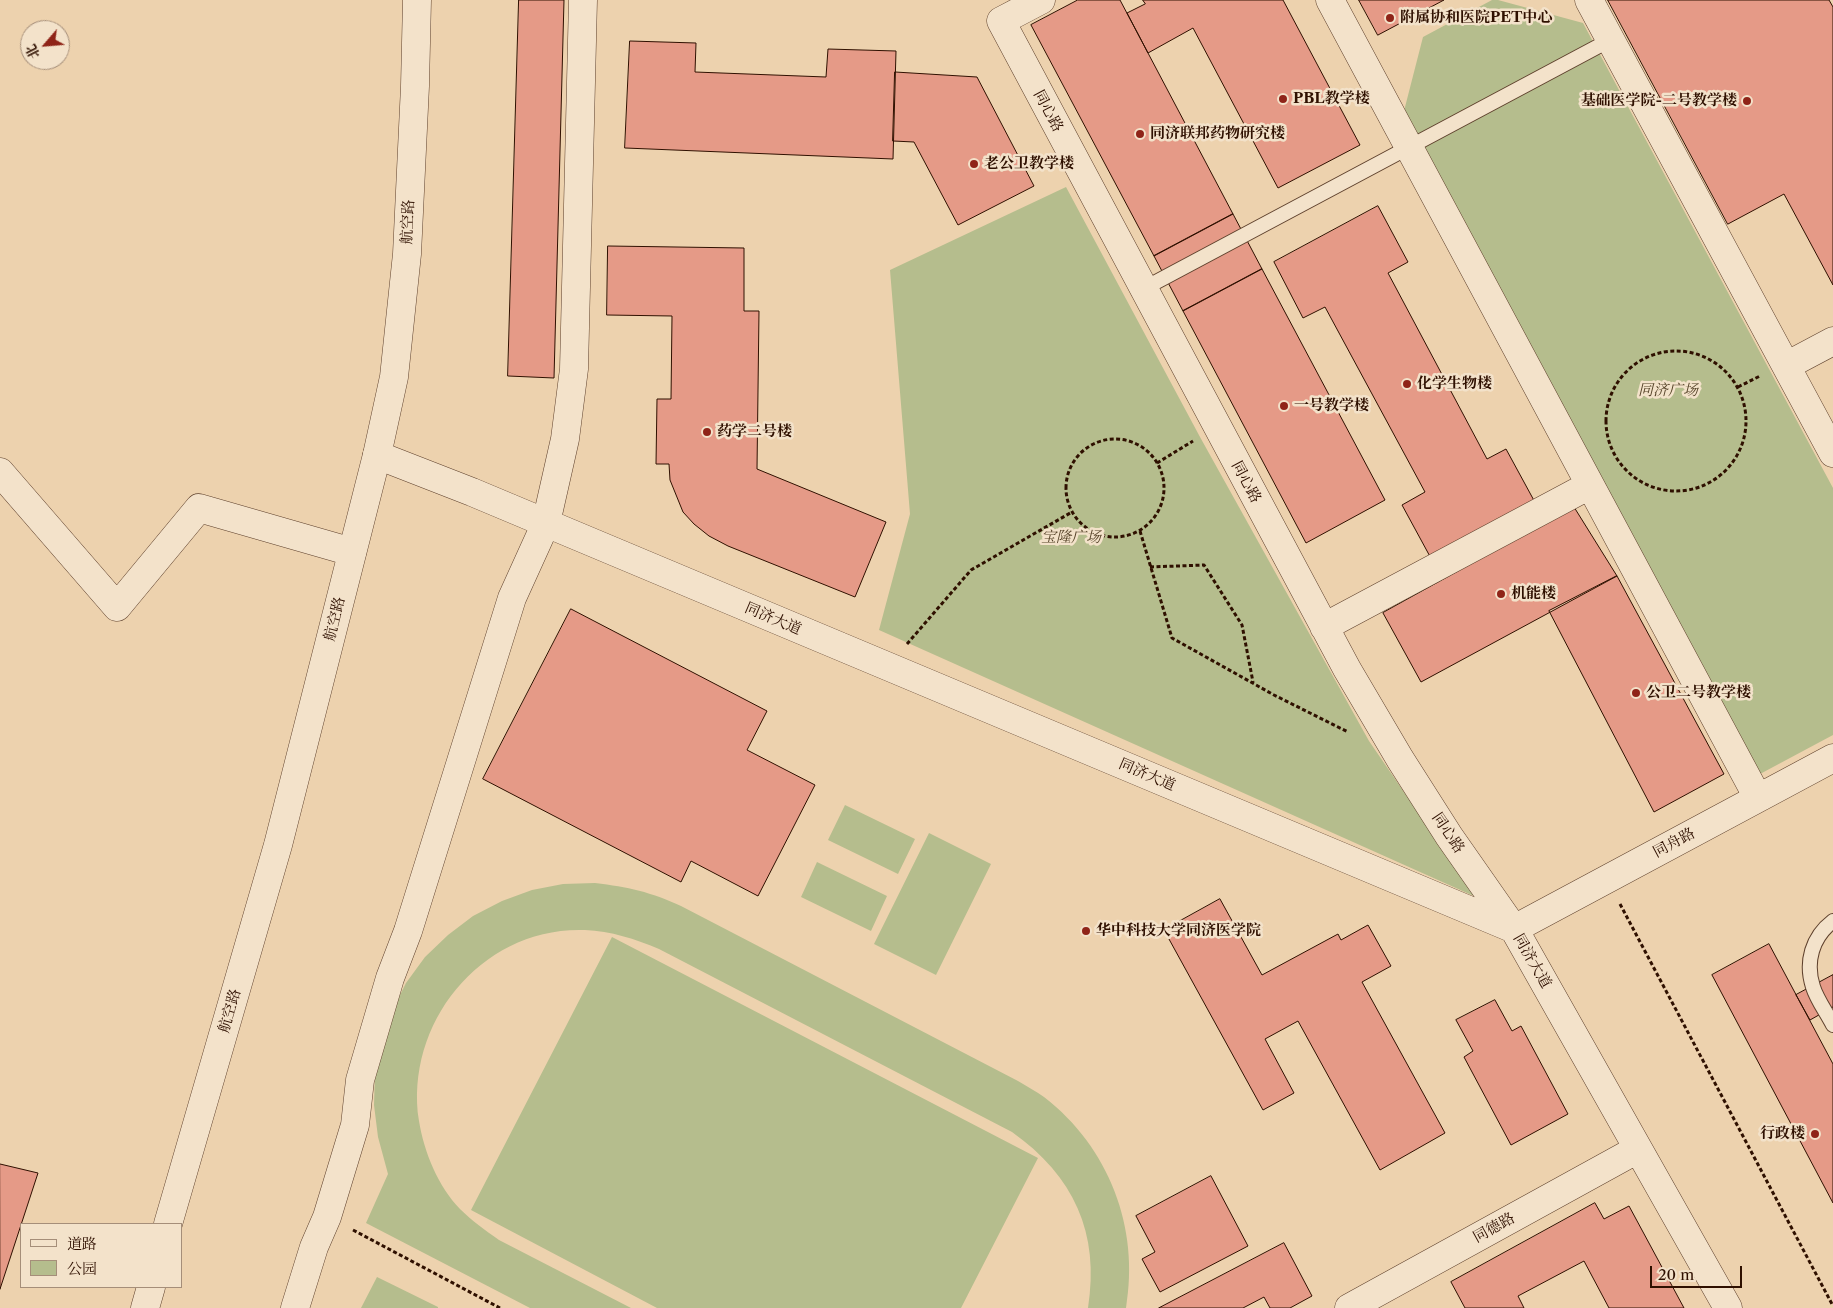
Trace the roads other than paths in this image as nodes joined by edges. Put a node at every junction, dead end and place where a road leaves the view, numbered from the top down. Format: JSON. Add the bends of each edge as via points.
{"nodes":[{"id":1,"x":417,"y":0,"type":"edge"},
{"id":2,"x":583,"y":0,"type":"edge"},
{"id":3,"x":1041,"y":0,"type":"edge"},
{"id":4,"x":1330,"y":0,"type":"edge"},
{"id":5,"x":1589,"y":0,"type":"edge"},
{"id":6,"x":1610,"y":40,"type":"junction"},
{"id":7,"x":1409,"y":148,"type":"junction"},
{"id":8,"x":1143,"y":290,"type":"junction"},
{"id":9,"x":1833,"y":341,"type":"edge"},
{"id":10,"x":1786,"y":366,"type":"junction"},
{"id":11,"x":1833,"y":453,"type":"edge"},
{"id":12,"x":377,"y":455,"type":"junction"},
{"id":13,"x":0,"y":472,"type":"edge"},
{"id":14,"x":1590,"y":485,"type":"junction"},
{"id":15,"x":546,"y":524,"type":"junction"},
{"id":16,"x":352,"y":552,"type":"junction"},
{"id":17,"x":1324,"y":627,"type":"junction"},
{"id":18,"x":1833,"y":758,"type":"edge"},
{"id":19,"x":1758,"y":798,"type":"junction"},
{"id":20,"x":1833,"y":921,"type":"edge"},
{"id":21,"x":1514,"y":929,"type":"junction"},
{"id":22,"x":1833,"y":1025,"type":"edge"},
{"id":23,"x":1638,"y":1149,"type":"junction"},
{"id":24,"x":168,"y":1223,"type":"edge"},
{"id":25,"x":151,"y":1288,"type":"edge"},
{"id":26,"x":145,"y":1308,"type":"edge"},
{"id":27,"x":296,"y":1308,"type":"edge"},
{"id":28,"x":1349,"y":1308,"type":"edge"},
{"id":29,"x":1728,"y":1308,"type":"edge"}],
"edges":[{"from":1,"to":12,"type":"street","name":"航空路","via":[[407,254],[394,377]]},
{"from":2,"to":15,"type":"street","via":[[574,369],[566,439]]},
{"from":3,"to":8,"type":"street","name":"同心路","via":[[1000,21]]},
{"from":4,"to":7,"type":"street"},
{"from":5,"to":6,"type":"street"},
{"from":6,"to":7,"type":"lane"},
{"from":6,"to":10,"type":"street"},
{"from":7,"to":8,"type":"lane"},
{"from":7,"to":14,"type":"street"},
{"from":8,"to":17,"type":"street","name":"同心路"},
{"from":9,"to":10,"type":"street"},
{"from":10,"to":11,"type":"street"},
{"from":12,"to":15,"type":"street","name":"同济大道"},
{"from":12,"to":16,"type":"street","name":"航空路"},
{"from":13,"to":16,"type":"street","via":[[117,608],[199,508]]},
{"from":14,"to":17,"type":"street"},
{"from":14,"to":19,"type":"street"},
{"from":15,"to":21,"type":"street","name":"同济大道"},
{"from":15,"to":27,"type":"street","via":[[512,598],[408,931],[390,978],[360,1080],[355,1125]]},
{"from":16,"to":24,"type":"street","name":"航空路","via":[[278,845]]},
{"from":17,"to":21,"type":"street","name":"同心路","via":[[1449,836]]},
{"from":18,"to":19,"type":"street","name":"同舟路"},
{"from":19,"to":21,"type":"street","name":"同舟路"},
{"from":20,"to":22,"type":"lane","via":[[1816,940],[1810,955],[1814,988]]},
{"from":21,"to":23,"type":"street","name":"同济大道"},
{"from":23,"to":28,"type":"street","name":"同德路"},
{"from":23,"to":29,"type":"street","name":"同济大道"},
{"from":25,"to":26,"type":"street"}]}
